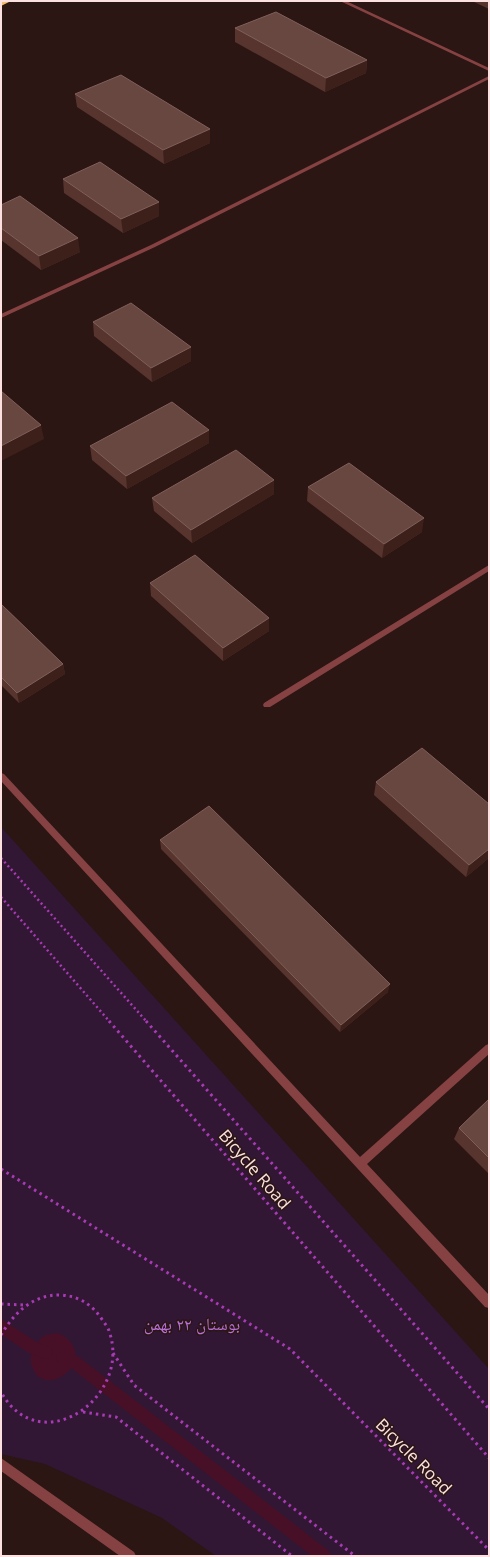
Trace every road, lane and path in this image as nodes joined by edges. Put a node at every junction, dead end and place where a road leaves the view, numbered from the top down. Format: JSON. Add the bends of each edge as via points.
{"nodes":[{"id":1,"x":8,"y":1,"type":"edge"},
{"id":2,"x":342,"y":1,"type":"edge"},
{"id":3,"x":1,"y":4,"type":"edge"},
{"id":4,"x":489,"y":70,"type":"edge"},
{"id":5,"x":489,"y":77,"type":"edge"},
{"id":6,"x":1,"y":316,"type":"edge"},
{"id":7,"x":489,"y":568,"type":"edge"},
{"id":8,"x":267,"y":706,"type":"dead end"},
{"id":9,"x":1,"y":776,"type":"edge"},
{"id":10,"x":1,"y":858,"type":"edge"},
{"id":11,"x":1,"y":897,"type":"edge"},
{"id":12,"x":489,"y":1048,"type":"edge"},
{"id":13,"x":360,"y":1164,"type":"junction"},
{"id":14,"x":1,"y":1168,"type":"edge"},
{"id":15,"x":489,"y":1303,"type":"edge"},
{"id":16,"x":1,"y":1304,"type":"edge"},
{"id":17,"x":25,"y":1305,"type":"junction"},
{"id":18,"x":1,"y":1335,"type":"edge"},
{"id":19,"x":112,"y":1352,"type":"junction"},
{"id":20,"x":1,"y":1392,"type":"edge"},
{"id":21,"x":489,"y":1409,"type":"edge"},
{"id":22,"x":83,"y":1412,"type":"junction"},
{"id":23,"x":489,"y":1458,"type":"edge"},
{"id":24,"x":1,"y":1464,"type":"edge"},
{"id":25,"x":489,"y":1550,"type":"edge"},
{"id":26,"x":130,"y":1556,"type":"edge"},
{"id":27,"x":292,"y":1556,"type":"edge"},
{"id":28,"x":355,"y":1556,"type":"edge"}],
"edges":[{"from":1,"to":3,"type":"main road"},
{"from":2,"to":4,"type":"lane"},
{"from":5,"to":6,"type":"lane","via":[[153,246]]},
{"from":7,"to":8,"type":"lane"},
{"from":9,"to":13,"type":"lane"},
{"from":10,"to":21,"type":"path"},
{"from":11,"to":23,"type":"path","name":"Bicycle Road"},
{"from":12,"to":13,"type":"lane"},
{"from":13,"to":15,"type":"lane"},
{"from":14,"to":25,"type":"path","name":"Bicycle Road","via":[[290,1349]]},
{"from":16,"to":17,"type":"path"},
{"from":17,"to":18,"type":"path","via":[[9,1320]]},
{"from":17,"to":19,"type":"path","via":[[44,1296],[64,1295],[83,1300],[98,1313],[109,1331]]},
{"from":19,"to":22,"type":"path","via":[[106,1382],[99,1395]]},
{"from":19,"to":28,"type":"path","via":[[134,1385]]},
{"from":20,"to":22,"type":"path","via":[[6,1402],[22,1416],[42,1422],[63,1421]]},
{"from":22,"to":27,"type":"path","via":[[116,1418]]},
{"from":24,"to":26,"type":"lane"}]}
